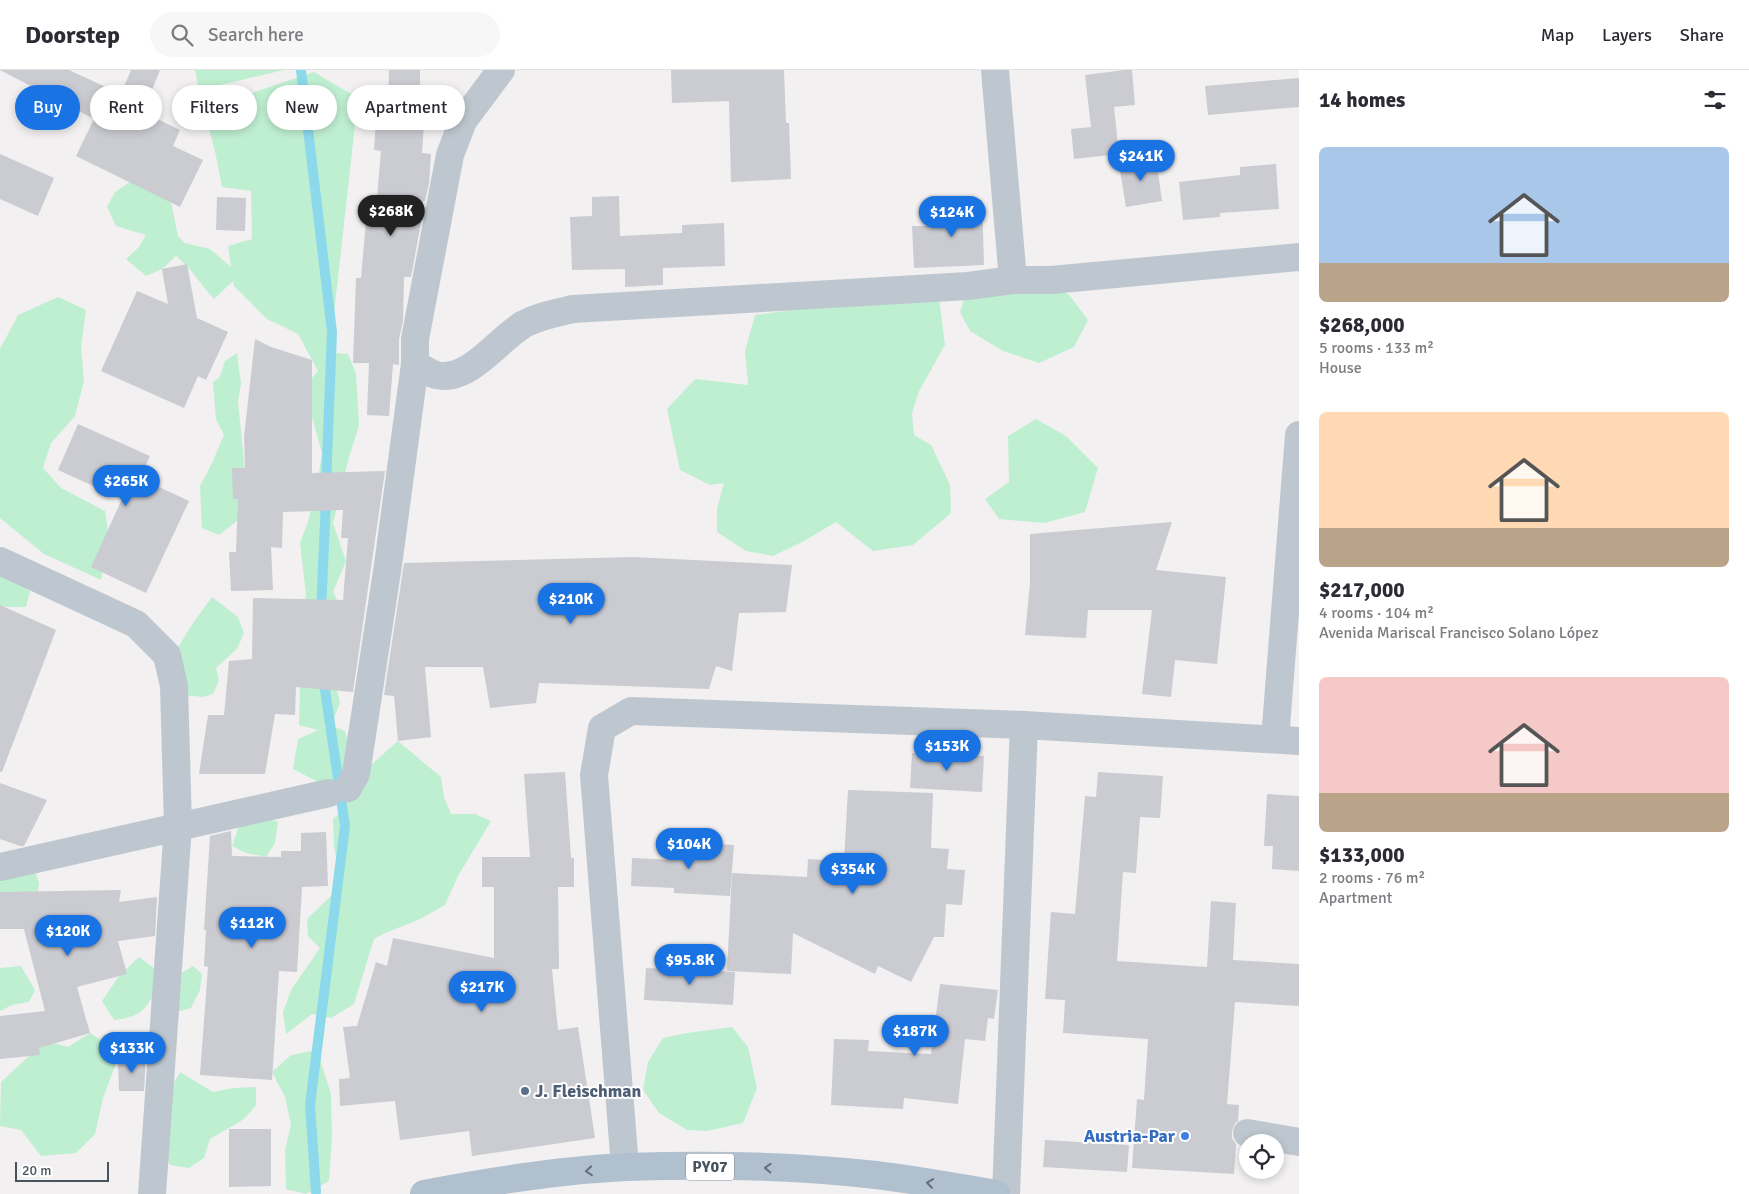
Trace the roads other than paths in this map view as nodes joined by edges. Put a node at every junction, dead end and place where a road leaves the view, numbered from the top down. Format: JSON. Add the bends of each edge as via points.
{"nodes":[{"id":1,"x":501,"y":70,"type":"edge"},
{"id":2,"x":995,"y":70,"type":"edge"},
{"id":3,"x":1299,"y":257,"type":"edge"},
{"id":4,"x":1013,"y":280,"type":"junction"},
{"id":5,"x":415,"y":364,"type":"junction"},
{"id":6,"x":1299,"y":435,"type":"edge"},
{"id":7,"x":0,"y":561,"type":"edge"},
{"id":8,"x":1024,"y":725,"type":"junction"},
{"id":9,"x":1287,"y":740,"type":"edge"},
{"id":10,"x":178,"y":826,"type":"junction"},
{"id":11,"x":0,"y":867,"type":"edge"},
{"id":12,"x":1247,"y":1133,"type":"dead end"},
{"id":13,"x":1299,"y":1142,"type":"edge"},
{"id":14,"x":625,"y":1167,"type":"junction"},
{"id":15,"x":152,"y":1194,"type":"edge"},
{"id":16,"x":424,"y":1194,"type":"edge"},
{"id":17,"x":996,"y":1194,"type":"edge"},
{"id":18,"x":1006,"y":1194,"type":"edge"}],
"edges":[{"from":1,"to":5,"type":"street","via":[[463,121],[450,155],[414,339]]},
{"from":2,"to":4,"type":"street"},
{"from":3,"to":4,"type":"street","via":[[1051,280]]},
{"from":4,"to":5,"type":"street","via":[[968,286],[573,309],[546,315],[524,325],[471,366],[454,375],[435,375]]},
{"from":5,"to":10,"type":"street","via":[[356,774],[338,791]]},
{"from":6,"to":9,"type":"street"},
{"from":7,"to":10,"type":"street","via":[[136,624],[167,654],[174,686]]},
{"from":8,"to":9,"type":"street"},
{"from":8,"to":14,"type":"street","via":[[631,711],[602,728],[594,775]]},
{"from":8,"to":18,"type":"street"},
{"from":10,"to":11,"type":"street"},
{"from":10,"to":15,"type":"street"},
{"from":12,"to":13,"type":"street"},
{"from":14,"to":16,"type":"main road","number":"PY07","one_way":true,"via":[[548,1174]]},
{"from":17,"to":14,"type":"main road","number":"PY07","one_way":true,"via":[[865,1174],[736,1167]]}]}
